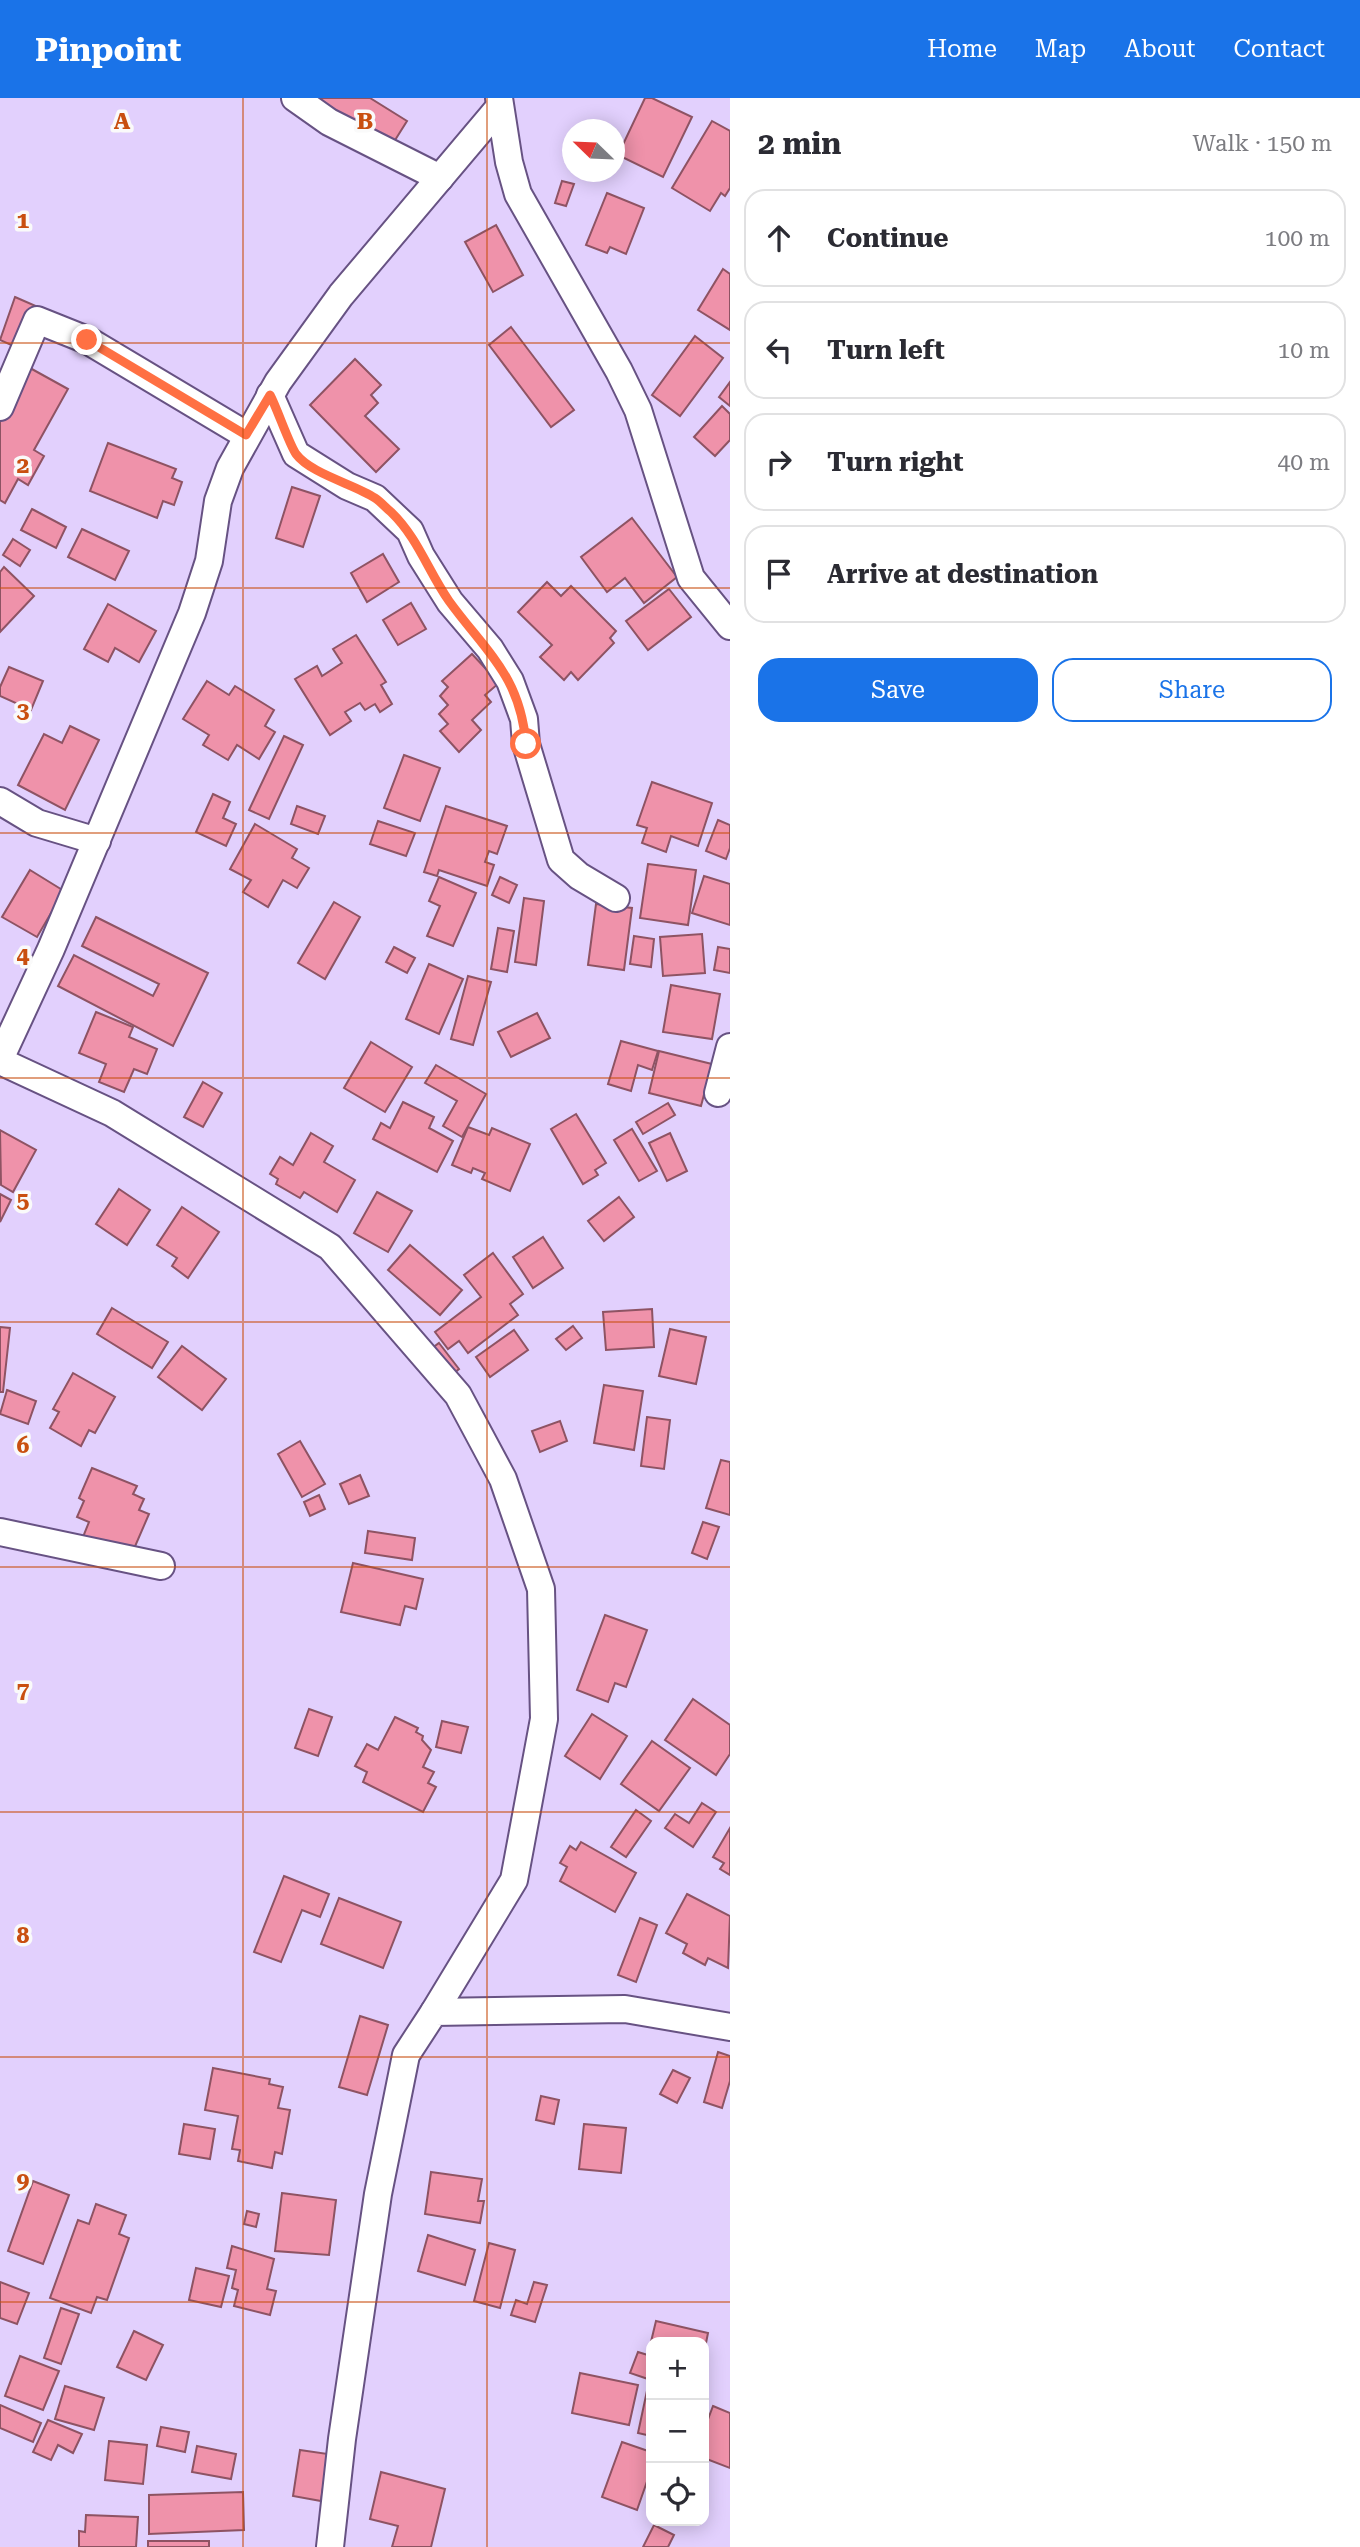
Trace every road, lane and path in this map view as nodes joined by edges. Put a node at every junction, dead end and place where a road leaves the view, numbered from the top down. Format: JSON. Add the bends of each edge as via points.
{"nodes":[{"id":1,"x":295,"y":98,"type":"edge"},
{"id":2,"x":499,"y":104,"type":"edge"},
{"id":3,"x":440,"y":178,"type":"junction"},
{"id":4,"x":270,"y":395,"type":"junction"},
{"id":5,"x":0,"y":407,"type":"edge"},
{"id":6,"x":246,"y":435,"type":"junction"},
{"id":7,"x":730,"y":626,"type":"edge"},
{"id":8,"x":0,"y":801,"type":"edge"},
{"id":9,"x":97,"y":841,"type":"junction"},
{"id":10,"x":616,"y":898,"type":"dead end"},
{"id":11,"x":730,"y":1047,"type":"edge"},
{"id":12,"x":0,"y":1060,"type":"edge"},
{"id":13,"x":718,"y":1093,"type":"dead end"},
{"id":14,"x":0,"y":1532,"type":"edge"},
{"id":15,"x":161,"y":1566,"type":"dead end"},
{"id":16,"x":433,"y":2012,"type":"junction"},
{"id":17,"x":730,"y":2027,"type":"edge"},
{"id":18,"x":331,"y":2547,"type":"edge"}],
"edges":[{"from":1,"to":3,"type":"street","via":[[329,122]]},
{"from":2,"to":3,"type":"street"},
{"from":2,"to":7,"type":"street","via":[[518,194],[638,410],[691,578]]},
{"from":3,"to":4,"type":"street","via":[[341,295]]},
{"from":4,"to":6,"type":"street"},
{"from":4,"to":10,"type":"street","via":[[296,454],[375,498],[410,531],[450,602],[510,681],[561,860]]},
{"from":5,"to":6,"type":"street","via":[[37,320],[87,340]]},
{"from":6,"to":9,"type":"street","via":[[218,501],[209,561],[191,613]]},
{"from":8,"to":9,"type":"street","via":[[37,823]]},
{"from":9,"to":12,"type":"street"},
{"from":11,"to":13,"type":"street"},
{"from":12,"to":16,"type":"street","via":[[112,1113],[330,1247],[458,1395],[503,1479],[541,1588],[544,1719],[514,1880]]},
{"from":14,"to":15,"type":"street"},
{"from":16,"to":17,"type":"street","via":[[625,2008]]},
{"from":16,"to":18,"type":"street","via":[[406,2055],[378,2194]]}]}
